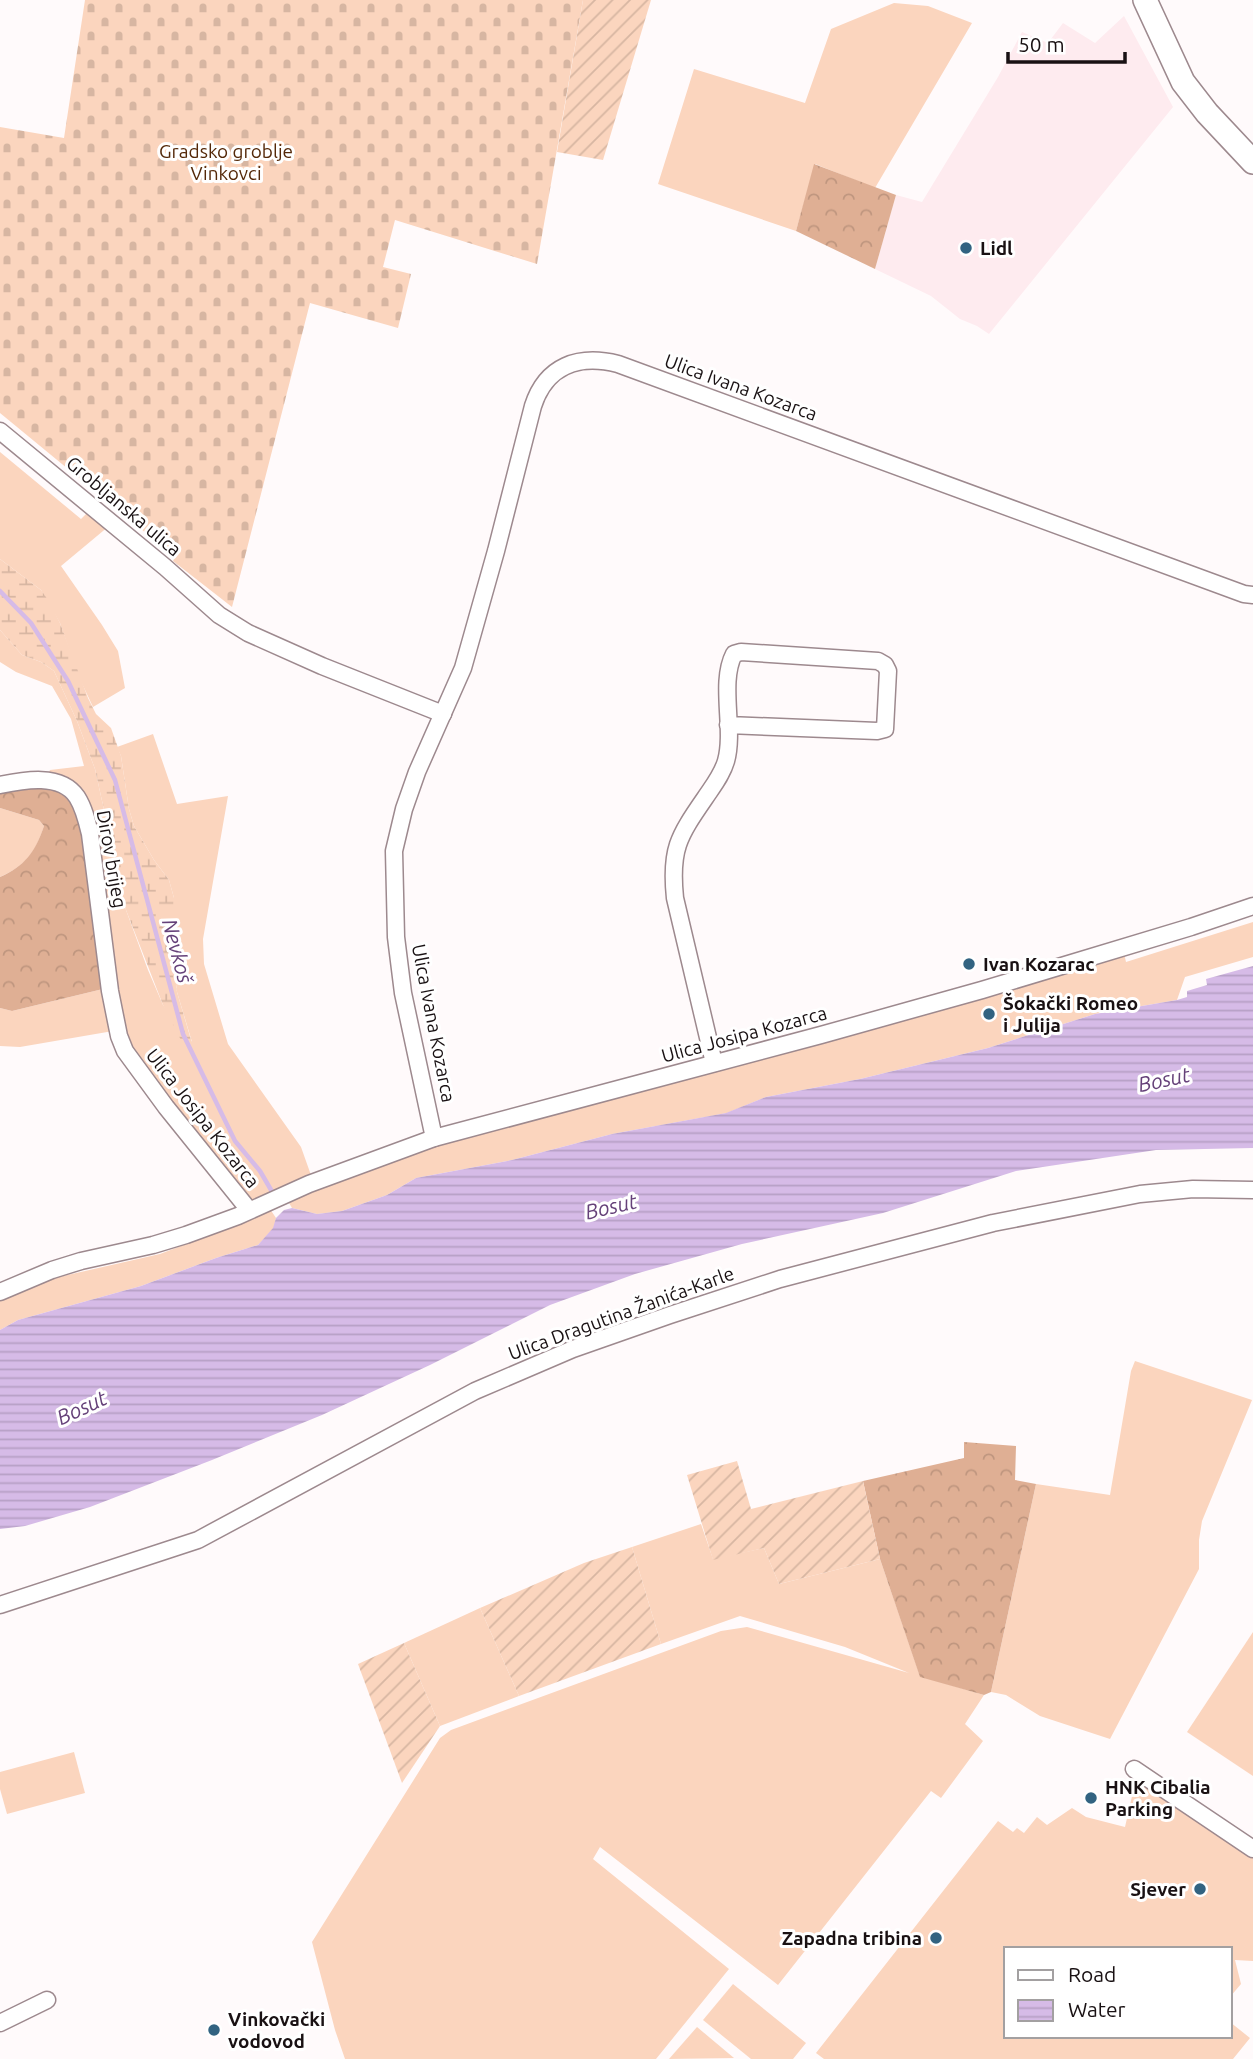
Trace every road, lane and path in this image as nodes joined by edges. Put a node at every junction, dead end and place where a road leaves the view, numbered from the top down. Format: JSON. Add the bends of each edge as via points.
{"nodes":[{"id":1,"x":1145,"y":0,"type":"edge"},
{"id":2,"x":1253,"y":162,"type":"edge"},
{"id":3,"x":0,"y":431,"type":"edge"},
{"id":4,"x":1253,"y":595,"type":"edge"},
{"id":5,"x":443,"y":714,"type":"junction"},
{"id":6,"x":728,"y":725,"type":"junction"},
{"id":7,"x":0,"y":785,"type":"edge"},
{"id":8,"x":1253,"y":906,"type":"edge"},
{"id":9,"x":108,"y":969,"type":"joint"},
{"id":10,"x":714,"y":1063,"type":"junction"},
{"id":11,"x":434,"y":1138,"type":"junction"},
{"id":12,"x":1253,"y":1190,"type":"edge"},
{"id":13,"x":256,"y":1207,"type":"junction"},
{"id":14,"x":0,"y":1292,"type":"edge"},
{"id":15,"x":0,"y":1605,"type":"edge"},
{"id":16,"x":1134,"y":1769,"type":"dead end"},
{"id":17,"x":1253,"y":1849,"type":"edge"},
{"id":18,"x":47,"y":2000,"type":"dead end"},
{"id":19,"x":0,"y":2023,"type":"edge"}],
"edges":[{"from":1,"to":2,"type":"main road","via":[[1183,82]]},
{"from":3,"to":5,"type":"street","name":"Grobljanska ulica","via":[[219,615],[322,666]]},
{"from":4,"to":5,"type":"street","name":"Ulica Ivana Kozarca","via":[[618,365],[571,363],[553,372],[537,394],[475,628]]},
{"from":5,"to":11,"type":"street","name":"Ulica Ivana Kozarca","via":[[408,797],[394,852],[403,993]]},
{"from":6,"to":6,"type":"street","via":[[729,663],[734,654],[878,661],[888,671],[885,729],[877,732]]},
{"from":6,"to":10,"type":"street","via":[[726,763],[688,823],[675,850],[672,872]]},
{"from":7,"to":9,"type":"street","name":"Dirov brijeg","via":[[46,780],[76,795],[90,834]]},
{"from":8,"to":10,"type":"street","name":"Ulica Josipa Kozarca","via":[[982,990]]},
{"from":9,"to":13,"type":"street","name":"Ulica Josipa Kozarca","via":[[125,1051],[166,1107]]},
{"from":10,"to":11,"type":"street","name":"Ulica Josipa Kozarca"},
{"from":11,"to":13,"type":"street","name":"Ulica Josipa Kozarca"},
{"from":12,"to":15,"type":"street","name":"Ulica Dragutina Žanića-Karle","via":[[1140,1194],[993,1223],[780,1279],[670,1315],[573,1349],[475,1391],[198,1540]]},
{"from":13,"to":14,"type":"street","name":"Ulica Josipa Kozarca","via":[[153,1245],[52,1270]]},
{"from":16,"to":17,"type":"street"},
{"from":18,"to":19,"type":"street"}]}
